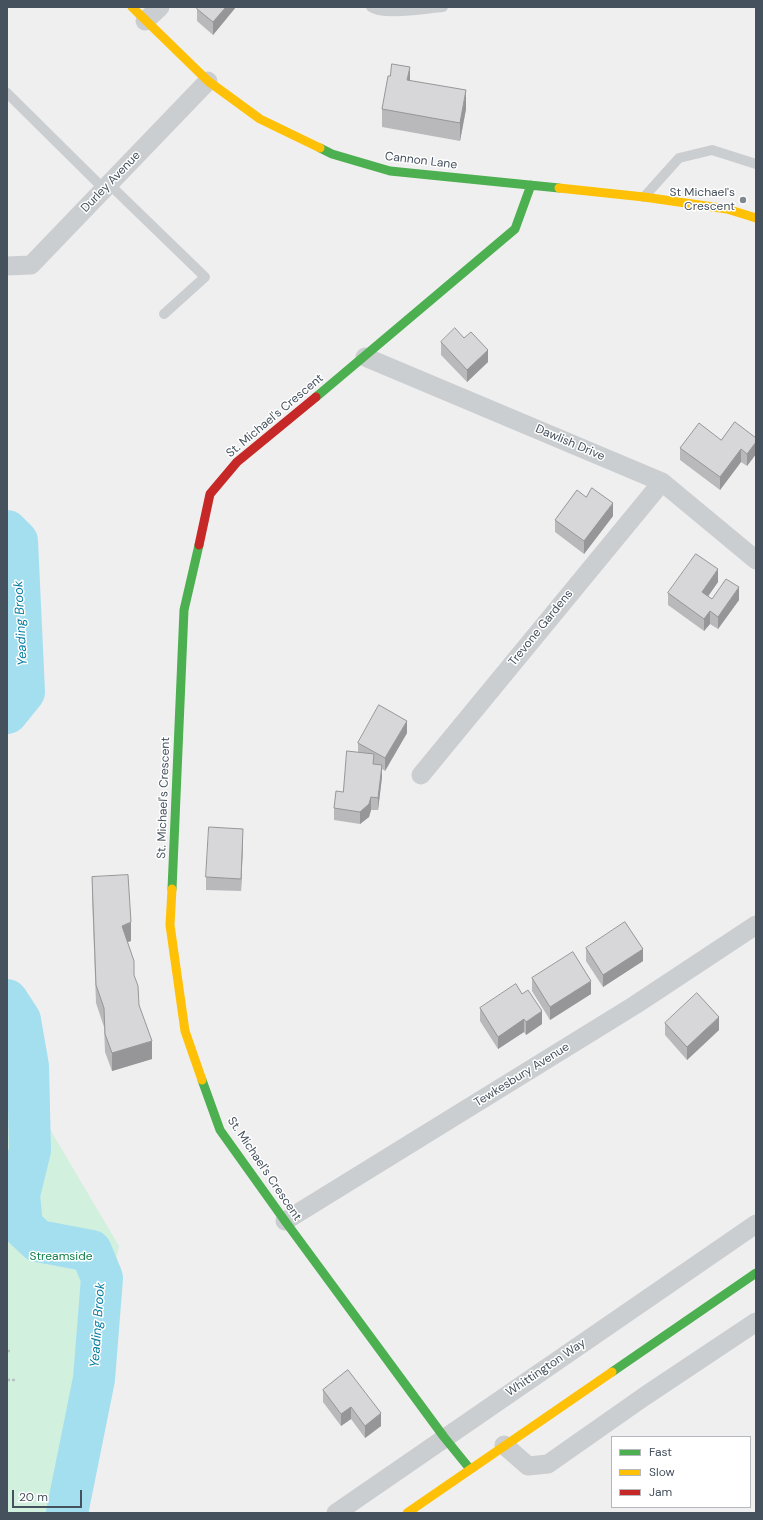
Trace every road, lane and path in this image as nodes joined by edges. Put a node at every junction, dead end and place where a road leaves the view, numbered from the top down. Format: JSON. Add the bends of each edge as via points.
{"nodes":[{"id":1,"x":132,"y":7,"type":"edge"},
{"id":2,"x":160,"y":7,"type":"edge"},
{"id":3,"x":372,"y":7,"type":"edge"},
{"id":4,"x":443,"y":7,"type":"edge"},
{"id":5,"x":145,"y":21,"type":"junction"},
{"id":6,"x":208,"y":81,"type":"junction"},
{"id":7,"x":7,"y":93,"type":"edge"},
{"id":8,"x":756,"y":164,"type":"edge"},
{"id":9,"x":531,"y":185,"type":"junction"},
{"id":10,"x":107,"y":187,"type":"junction"},
{"id":11,"x":644,"y":197,"type":"junction"},
{"id":12,"x":756,"y":218,"type":"edge"},
{"id":13,"x":7,"y":266,"type":"edge"},
{"id":14,"x":164,"y":314,"type":"dead end"},
{"id":15,"x":365,"y":357,"type":"junction"},
{"id":16,"x":662,"y":482,"type":"junction"},
{"id":17,"x":756,"y":560,"type":"edge"},
{"id":18,"x":421,"y":775,"type":"dead end"},
{"id":19,"x":756,"y":925,"type":"edge"},
{"id":20,"x":285,"y":1221,"type":"junction"},
{"id":21,"x":756,"y":1224,"type":"edge"},
{"id":22,"x":756,"y":1273,"type":"edge"},
{"id":23,"x":756,"y":1322,"type":"edge"},
{"id":24,"x":7,"y":1351,"type":"edge"},
{"id":25,"x":11,"y":1351,"type":"dead end"},
{"id":26,"x":7,"y":1380,"type":"edge"},
{"id":27,"x":16,"y":1380,"type":"dead end"},
{"id":28,"x":444,"y":1437,"type":"junction"},
{"id":29,"x":504,"y":1445,"type":"junction"},
{"id":30,"x":470,"y":1469,"type":"junction"},
{"id":31,"x":336,"y":1513,"type":"edge"},
{"id":32,"x":407,"y":1513,"type":"edge"}],
"edges":[{"from":1,"to":5,"type":"street","name":"Cannon Lane"},
{"from":2,"to":5,"type":"street"},
{"from":3,"to":4,"type":"lane","via":[[386,12]]},
{"from":5,"to":6,"type":"street","name":"Cannon Lane"},
{"from":6,"to":9,"type":"street","name":"Cannon Lane","via":[[260,119],[332,154],[390,171]]},
{"from":6,"to":10,"type":"street","name":"Durley Avenue"},
{"from":7,"to":10,"type":"lane"},
{"from":8,"to":11,"type":"lane","via":[[712,150],[679,158]]},
{"from":9,"to":11,"type":"street","name":"Cannon Lane"},
{"from":9,"to":15,"type":"street","name":"St. Michael's Crescent","via":[[515,229]]},
{"from":10,"to":13,"type":"street","name":"Durley Avenue","via":[[31,265]]},
{"from":10,"to":14,"type":"lane","via":[[205,277]]},
{"from":11,"to":12,"type":"street","name":"Cannon Lane","via":[[727,209]]},
{"from":15,"to":16,"type":"street","name":"Dawlish Drive"},
{"from":15,"to":20,"type":"street","name":"St. Michael's Crescent","via":[[237,462],[210,494],[184,610],[170,925],[185,1032],[220,1130]]},
{"from":16,"to":17,"type":"street","name":"Dawlish Drive"},
{"from":16,"to":18,"type":"street","name":"Trevone Gardens"},
{"from":19,"to":20,"type":"street","name":"Tewkesbury Avenue","via":[[635,1005]]},
{"from":20,"to":28,"type":"street","name":"St. Michael's Crescent"},
{"from":21,"to":28,"type":"street","name":"Whittington Way"},
{"from":22,"to":29,"type":"street"},
{"from":23,"to":29,"type":"street","via":[[548,1464],[528,1466]]},
{"from":24,"to":25,"type":"path"},
{"from":26,"to":27,"type":"path"},
{"from":28,"to":30,"type":"street","name":"St. Michael's Crescent"},
{"from":28,"to":31,"type":"street","name":"Whittington Way"},
{"from":29,"to":30,"type":"street"},
{"from":30,"to":32,"type":"street"}]}
